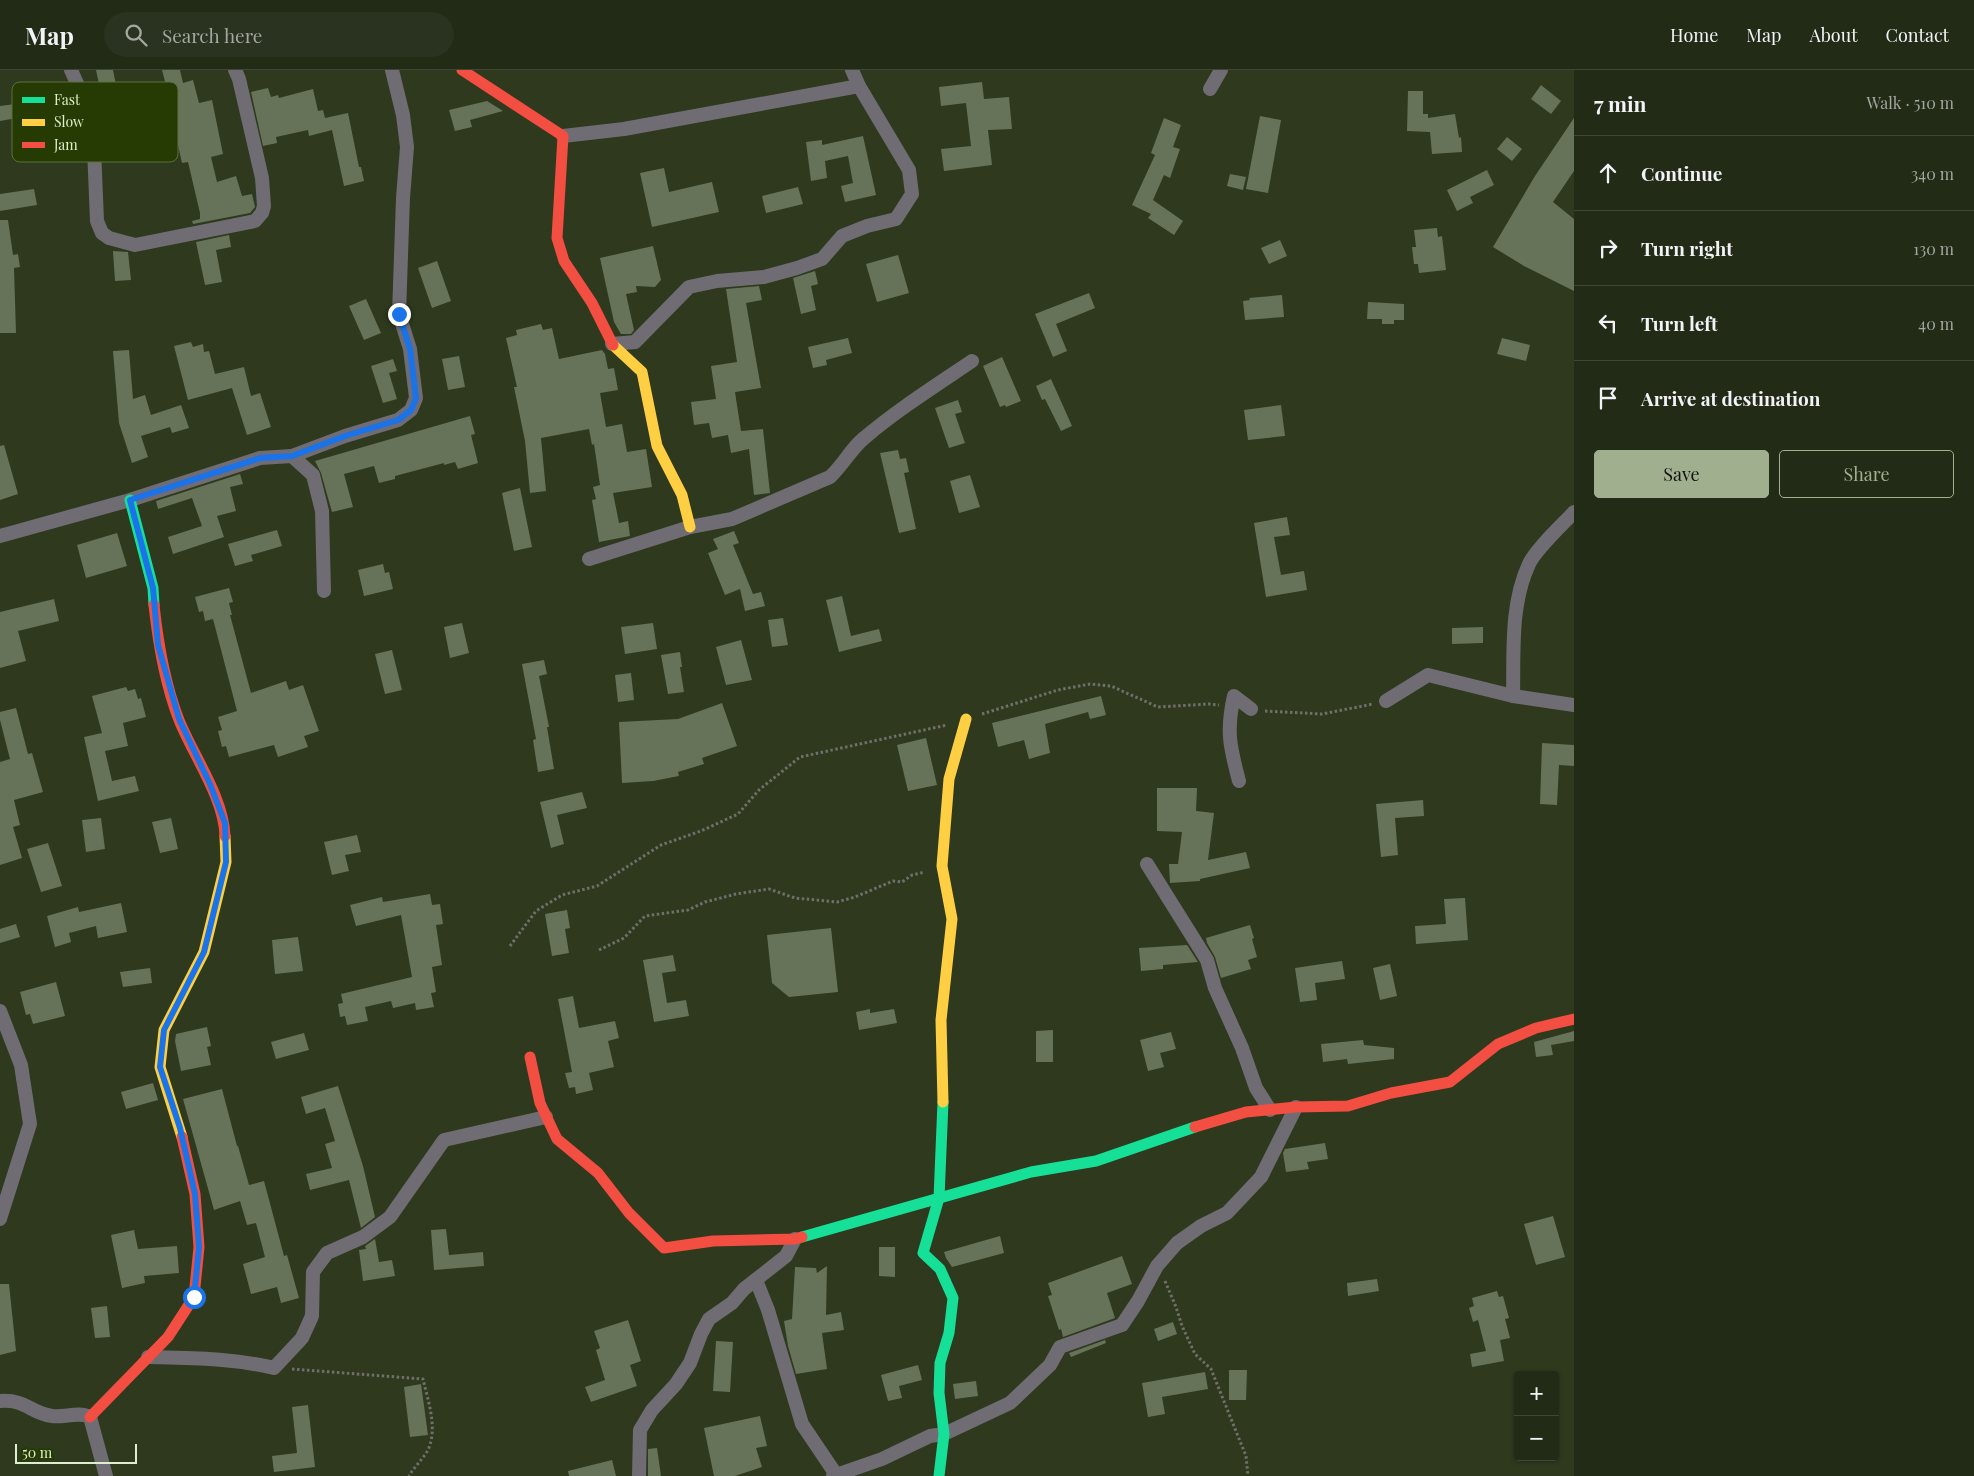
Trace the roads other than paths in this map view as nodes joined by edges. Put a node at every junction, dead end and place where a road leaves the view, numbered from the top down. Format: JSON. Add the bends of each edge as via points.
{"nodes":[{"id":1,"x":71,"y":70,"type":"edge"},
{"id":2,"x":236,"y":70,"type":"edge"},
{"id":3,"x":392,"y":70,"type":"edge"},
{"id":4,"x":462,"y":70,"type":"edge"},
{"id":5,"x":852,"y":70,"type":"edge"},
{"id":6,"x":1221,"y":70,"type":"edge"},
{"id":7,"x":76,"y":82,"type":"edge"},
{"id":8,"x":859,"y":86,"type":"junction"},
{"id":9,"x":1210,"y":89,"type":"dead end"},
{"id":10,"x":563,"y":136,"type":"junction"},
{"id":11,"x":95,"y":162,"type":"edge"},
{"id":12,"x":612,"y":344,"type":"junction"},
{"id":13,"x":972,"y":361,"type":"dead end"},
{"id":14,"x":292,"y":456,"type":"junction"},
{"id":15,"x":130,"y":500,"type":"junction"},
{"id":16,"x":1574,"y":512,"type":"edge"},
{"id":17,"x":690,"y":527,"type":"junction"},
{"id":18,"x":0,"y":536,"type":"edge"},
{"id":19,"x":589,"y":559,"type":"dead end"},
{"id":20,"x":324,"y":591,"type":"dead end"},
{"id":21,"x":1514,"y":696,"type":"junction"},
{"id":22,"x":1386,"y":701,"type":"road end"},
{"id":23,"x":1574,"y":705,"type":"edge"},
{"id":24,"x":1251,"y":709,"type":"road end"},
{"id":25,"x":966,"y":719,"type":"road end"},
{"id":26,"x":1239,"y":781,"type":"dead end"},
{"id":27,"x":1147,"y":864,"type":"dead end"},
{"id":28,"x":0,"y":1011,"type":"edge"},
{"id":29,"x":1574,"y":1020,"type":"edge"},
{"id":30,"x":530,"y":1057,"type":"dead end"},
{"id":31,"x":1296,"y":1107,"type":"junction"},
{"id":32,"x":1270,"y":1110,"type":"junction"},
{"id":33,"x":546,"y":1117,"type":"junction"},
{"id":34,"x":939,"y":1198,"type":"junction"},
{"id":35,"x":0,"y":1219,"type":"edge"},
{"id":36,"x":795,"y":1240,"type":"junction"},
{"id":37,"x":756,"y":1280,"type":"junction"},
{"id":38,"x":148,"y":1357,"type":"junction"},
{"id":39,"x":0,"y":1402,"type":"edge"},
{"id":40,"x":90,"y":1417,"type":"junction"},
{"id":41,"x":944,"y":1434,"type":"junction"},
{"id":42,"x":106,"y":1476,"type":"edge"},
{"id":43,"x":639,"y":1476,"type":"edge"},
{"id":44,"x":836,"y":1476,"type":"edge"},
{"id":45,"x":939,"y":1476,"type":"edge"}],
"edges":[{"from":1,"to":7,"type":"street"},
{"from":2,"to":11,"type":"street","via":[[262,178],[264,206],[255,221],[135,245],[109,238],[102,233],[97,221]]},
{"from":3,"to":14,"type":"street","via":[[403,115],[406,147],[399,314],[410,349],[416,398],[411,410],[398,420]]},
{"from":4,"to":10,"type":"street"},
{"from":5,"to":8,"type":"street"},
{"from":6,"to":9,"type":"street"},
{"from":8,"to":10,"type":"street","via":[[624,129]]},
{"from":8,"to":12,"type":"street","via":[[909,170],[912,194],[896,219],[842,236],[822,259],[797,268],[764,277],[689,287],[636,342]]},
{"from":10,"to":12,"type":"street","via":[[557,238],[564,261],[592,303]]},
{"from":12,"to":17,"type":"street","via":[[642,372],[657,446],[682,495]]},
{"from":13,"to":17,"type":"street","via":[[861,441],[830,477],[732,519]]},
{"from":14,"to":15,"type":"street","via":[[260,458]]},
{"from":14,"to":20,"type":"street","via":[[313,475],[322,511]]},
{"from":15,"to":18,"type":"street"},
{"from":15,"to":38,"type":"street","via":[[153,588],[158,645],[179,719],[225,823],[226,862],[204,952],[164,1030],[160,1067],[180,1128],[195,1194],[199,1247],[194,1297],[168,1337]]},
{"from":16,"to":21,"type":"street","via":[[1529,563],[1515,607]]},
{"from":17,"to":19,"type":"street"},
{"from":21,"to":22,"type":"street","via":[[1428,675]]},
{"from":21,"to":23,"type":"street"},
{"from":24,"to":26,"type":"street","via":[[1234,696],[1230,743]]},
{"from":25,"to":34,"type":"street","via":[[949,779],[942,866],[952,919],[941,1020],[944,1092]]},
{"from":27,"to":32,"type":"street","via":[[1207,960],[1215,988],[1256,1088]]},
{"from":28,"to":35,"type":"street","via":[[21,1065],[30,1124]]},
{"from":29,"to":31,"type":"street","via":[[1536,1028],[1498,1044],[1450,1082],[1391,1093],[1348,1106]]},
{"from":30,"to":33,"type":"street"},
{"from":31,"to":32,"type":"street"},
{"from":31,"to":41,"type":"street","via":[[1261,1177],[1227,1213],[1177,1243],[1158,1266],[1122,1325],[1060,1347],[1050,1365],[1010,1403]]},
{"from":32,"to":34,"type":"street","via":[[1246,1112],[1204,1124],[1096,1161],[1031,1172]]},
{"from":33,"to":36,"type":"street","via":[[557,1139],[598,1173],[629,1214],[664,1248],[694,1242]]},
{"from":33,"to":38,"type":"street","via":[[444,1140],[390,1217],[363,1237],[328,1253],[313,1272],[312,1316],[302,1338],[274,1368],[216,1358]]},
{"from":34,"to":36,"type":"street"},
{"from":34,"to":41,"type":"street","via":[[923,1253],[940,1269],[953,1298],[949,1333],[940,1364]]},
{"from":36,"to":37,"type":"street","via":[[786,1256]]},
{"from":37,"to":43,"type":"street","via":[[709,1319],[690,1364],[652,1410],[640,1430]]},
{"from":37,"to":44,"type":"street","via":[[802,1424]]},
{"from":38,"to":40,"type":"street"},
{"from":39,"to":40,"type":"street","via":[[22,1403],[58,1418],[85,1414]]},
{"from":40,"to":42,"type":"street"},
{"from":41,"to":44,"type":"street","via":[[930,1436]]},
{"from":41,"to":45,"type":"street"}]}
